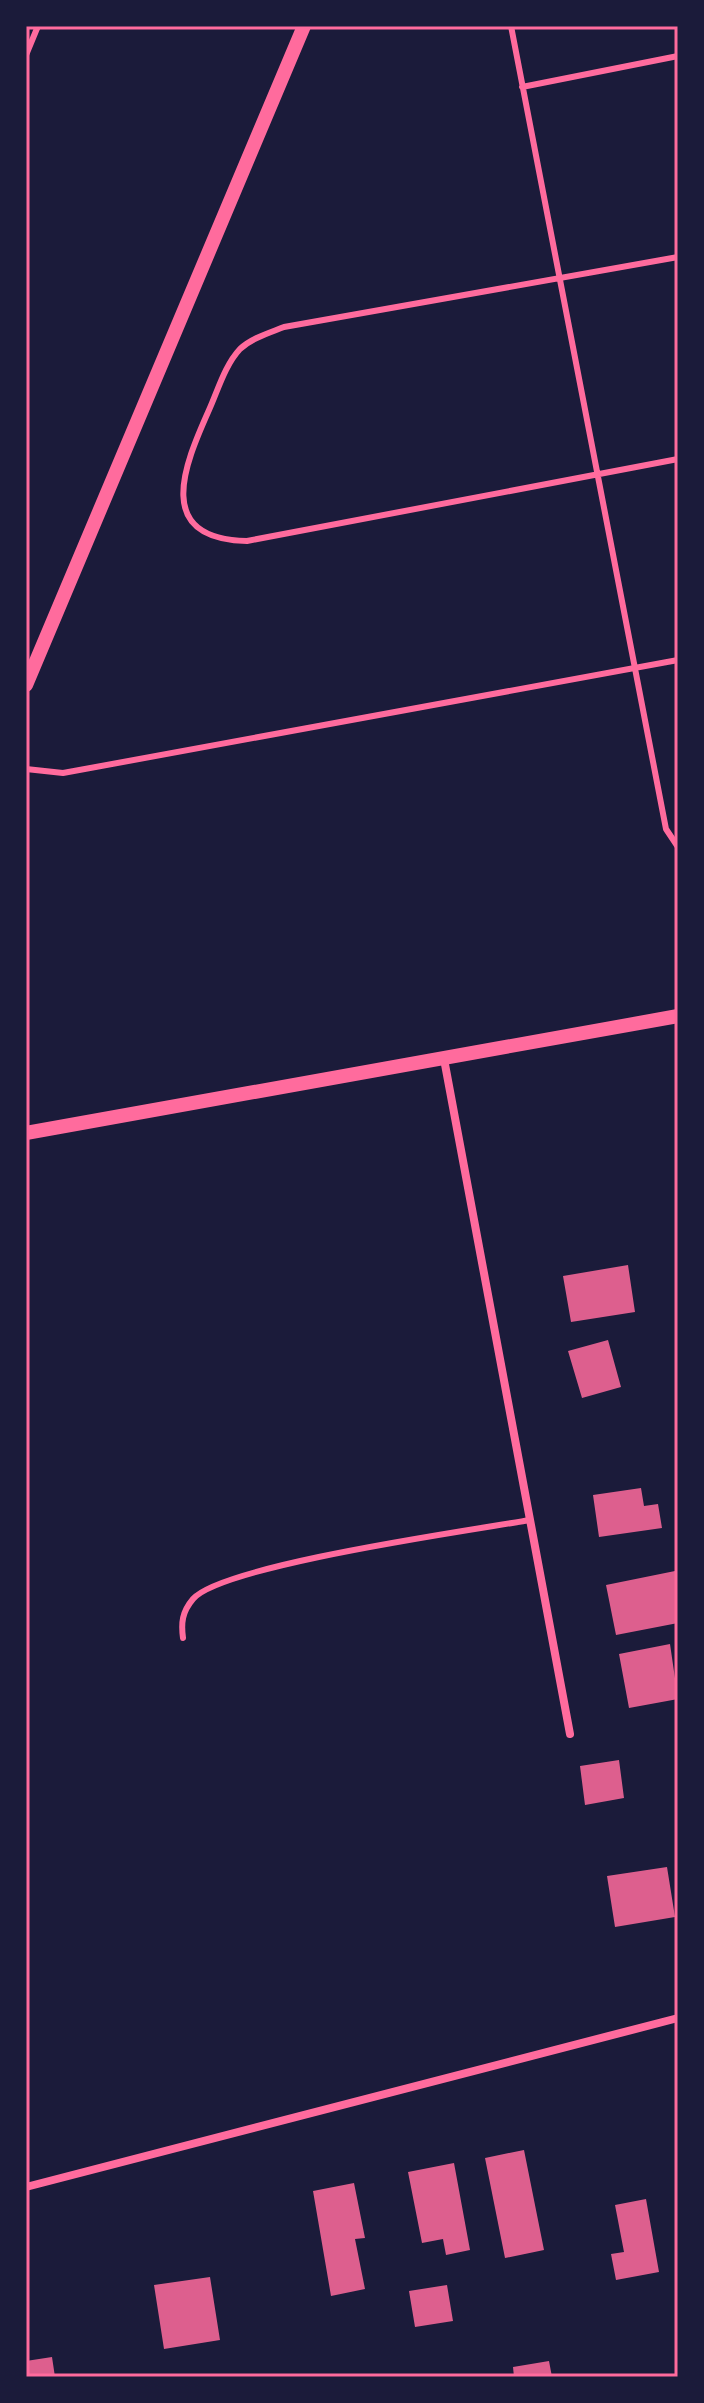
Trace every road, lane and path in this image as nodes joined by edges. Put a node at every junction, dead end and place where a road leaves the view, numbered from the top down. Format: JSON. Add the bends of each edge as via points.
{"nodes":[{"id":1,"x":38,"y":26,"type":"edge"},
{"id":2,"x":304,"y":26,"type":"edge"},
{"id":3,"x":511,"y":26,"type":"edge"},
{"id":4,"x":26,"y":55,"type":"edge"},
{"id":5,"x":678,"y":56,"type":"edge"},
{"id":6,"x":522,"y":87,"type":"junction"},
{"id":7,"x":678,"y":257,"type":"edge"},
{"id":8,"x":559,"y":279,"type":"junction"},
{"id":9,"x":678,"y":459,"type":"edge"},
{"id":10,"x":597,"y":474,"type":"junction"},
{"id":11,"x":678,"y":660,"type":"edge"},
{"id":12,"x":634,"y":668,"type":"junction"},
{"id":13,"x":26,"y":685,"type":"edge"},
{"id":14,"x":26,"y":769,"type":"edge"},
{"id":15,"x":678,"y":847,"type":"edge"},
{"id":16,"x":678,"y":1016,"type":"edge"},
{"id":17,"x":444,"y":1059,"type":"junction"},
{"id":18,"x":26,"y":1133,"type":"edge"},
{"id":19,"x":530,"y":1520,"type":"junction"},
{"id":20,"x":183,"y":1638,"type":"dead end"},
{"id":21,"x":570,"y":1734,"type":"dead end"},
{"id":22,"x":678,"y":2018,"type":"edge"},
{"id":23,"x":26,"y":2187,"type":"edge"}],
"edges":[{"from":1,"to":4,"type":"lane"},
{"from":2,"to":13,"type":"street"},
{"from":3,"to":6,"type":"lane"},
{"from":5,"to":6,"type":"lane"},
{"from":6,"to":8,"type":"lane"},
{"from":7,"to":8,"type":"lane"},
{"from":8,"to":10,"type":"lane"},
{"from":8,"to":10,"type":"lane","via":[[284,327],[258,337],[229,365],[186,461],[186,507],[192,523],[206,535],[247,541]]},
{"from":9,"to":10,"type":"lane"},
{"from":10,"to":12,"type":"lane"},
{"from":11,"to":12,"type":"lane"},
{"from":12,"to":14,"type":"lane","via":[[63,773]]},
{"from":12,"to":15,"type":"lane","via":[[666,829]]},
{"from":16,"to":17,"type":"street"},
{"from":17,"to":18,"type":"street"},
{"from":17,"to":19,"type":"street"},
{"from":19,"to":20,"type":"lane","via":[[227,1580],[194,1597],[181,1620]]},
{"from":19,"to":21,"type":"street"},
{"from":22,"to":23,"type":"street"}]}
